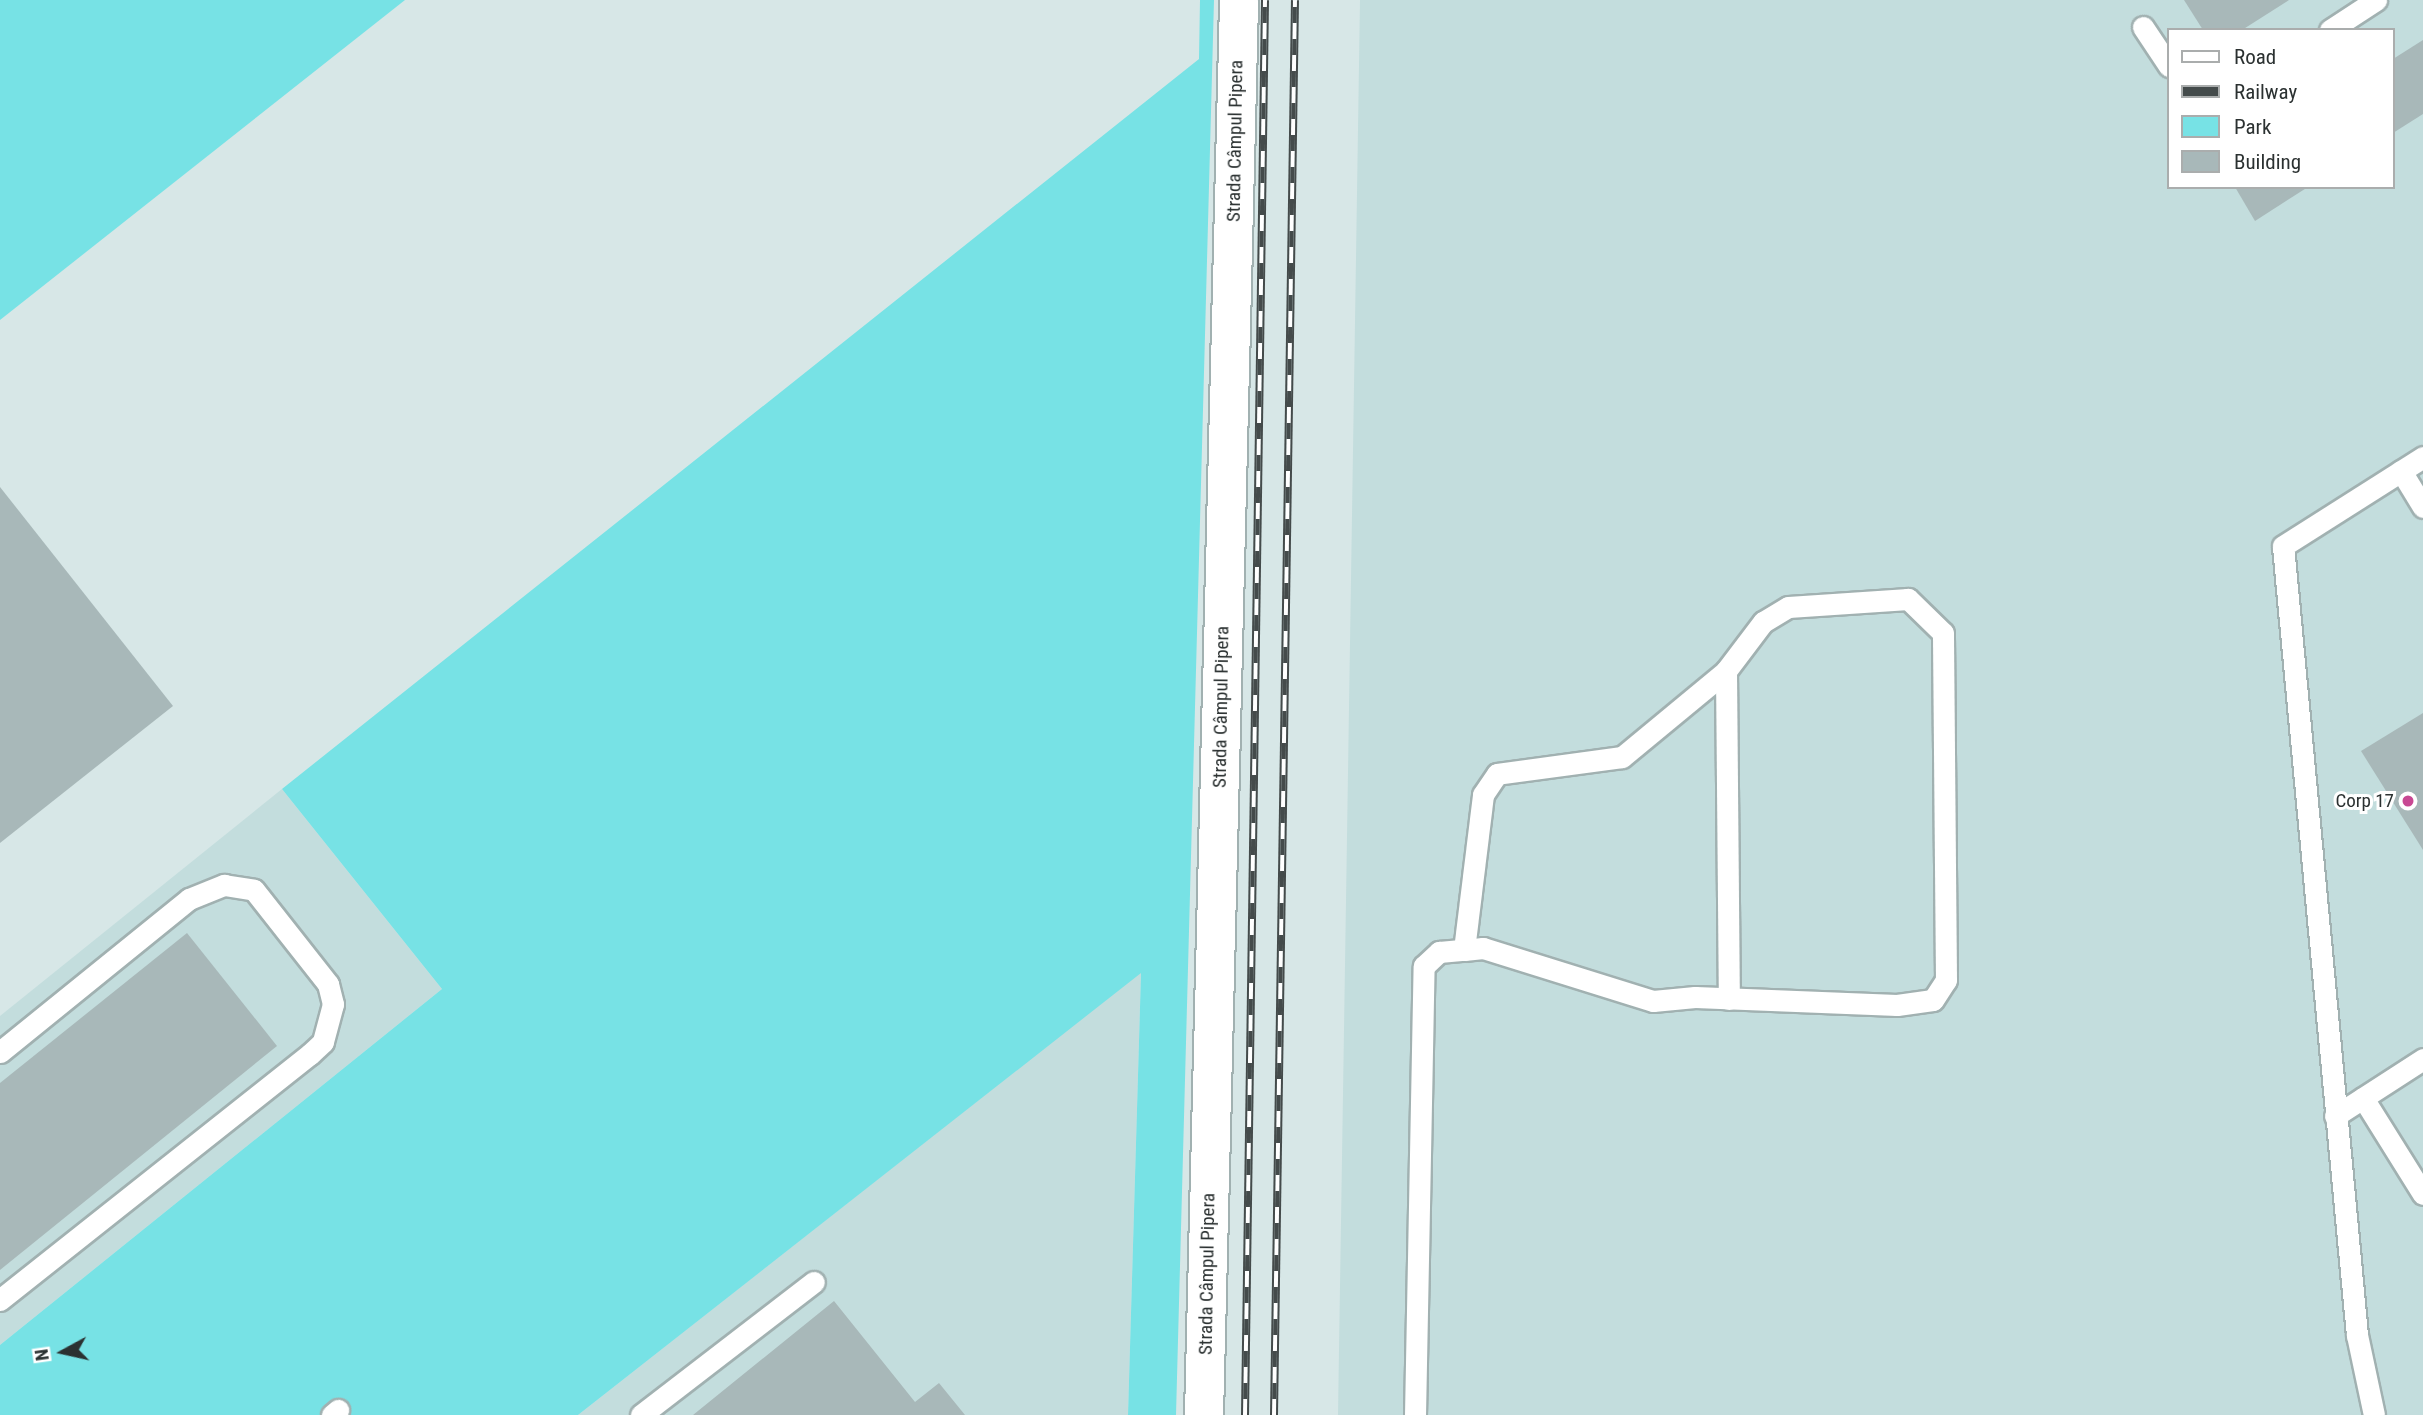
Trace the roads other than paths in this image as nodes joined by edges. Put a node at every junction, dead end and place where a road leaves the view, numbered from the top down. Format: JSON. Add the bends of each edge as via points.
{"nodes":[{"id":1,"x":1238,"y":0,"type":"edge"},
{"id":2,"x":2376,"y":0,"type":"edge"},
{"id":3,"x":2143,"y":27,"type":"dead end"},
{"id":4,"x":2332,"y":28,"type":"edge"},
{"id":5,"x":2168,"y":64,"type":"edge"},
{"id":6,"x":2423,"y":457,"type":"edge"},
{"id":7,"x":2401,"y":471,"type":"junction"},
{"id":8,"x":2423,"y":507,"type":"edge"},
{"id":9,"x":1726,"y":671,"type":"junction"},
{"id":10,"x":1464,"y":950,"type":"junction"},
{"id":11,"x":1729,"y":999,"type":"junction"},
{"id":12,"x":0,"y":1052,"type":"edge"},
{"id":13,"x":2423,"y":1059,"type":"edge"},
{"id":14,"x":2363,"y":1098,"type":"junction"},
{"id":15,"x":2335,"y":1116,"type":"junction"},
{"id":16,"x":2423,"y":1194,"type":"edge"},
{"id":17,"x":814,"y":1282,"type":"dead end"},
{"id":18,"x":0,"y":1300,"type":"edge"},
{"id":19,"x":641,"y":1415,"type":"edge"},
{"id":20,"x":1204,"y":1415,"type":"edge"},
{"id":21,"x":1415,"y":1415,"type":"edge"},
{"id":22,"x":2374,"y":1415,"type":"edge"}],
"edges":[{"from":1,"to":20,"type":"street","name":"Strada Câmpul Pipera"},
{"from":2,"to":4,"type":"lane"},
{"from":3,"to":5,"type":"lane"},
{"from":6,"to":7,"type":"lane"},
{"from":7,"to":8,"type":"lane"},
{"from":7,"to":15,"type":"lane","via":[[2283,546]]},
{"from":9,"to":10,"type":"lane","via":[[1622,757],[1497,774],[1483,795]]},
{"from":9,"to":11,"type":"lane"},
{"from":9,"to":11,"type":"lane","via":[[1763,622],[1788,607],[1908,599],[1943,633],[1946,979],[1933,1000],[1897,1005]]},
{"from":10,"to":11,"type":"lane","via":[[1483,948],[1535,960],[1653,1001]]},
{"from":10,"to":21,"type":"lane","via":[[1439,952],[1424,966]]},
{"from":12,"to":18,"type":"lane","via":[[189,899],[225,885],[254,890],[328,984],[333,1004],[323,1042],[310,1054]]},
{"from":13,"to":14,"type":"lane"},
{"from":14,"to":15,"type":"lane"},
{"from":14,"to":16,"type":"lane"},
{"from":15,"to":22,"type":"lane","via":[[2357,1335]]},
{"from":17,"to":19,"type":"lane"}]}
